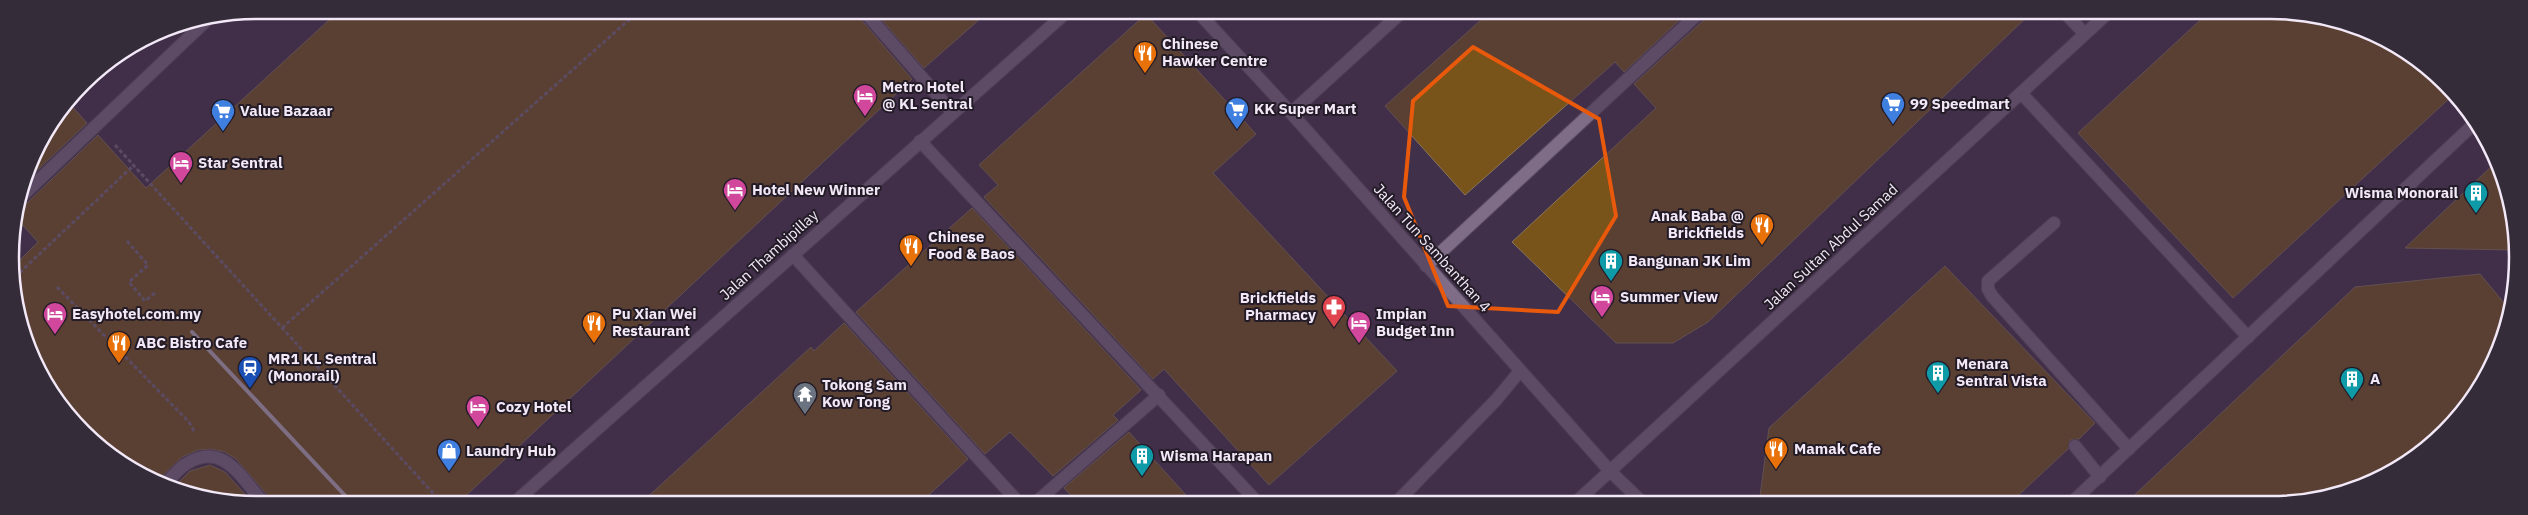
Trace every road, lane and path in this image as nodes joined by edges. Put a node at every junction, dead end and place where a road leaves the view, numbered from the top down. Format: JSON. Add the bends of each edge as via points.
{"nodes":[{"id":1,"x":630,"y":19,"type":"edge"},
{"id":2,"x":871,"y":19,"type":"edge"},
{"id":3,"x":1059,"y":19,"type":"edge"},
{"id":4,"x":1204,"y":19,"type":"edge"},
{"id":5,"x":1394,"y":19,"type":"edge"},
{"id":6,"x":1693,"y":19,"type":"edge"},
{"id":7,"x":2071,"y":19,"type":"edge"},
{"id":8,"x":2101,"y":19,"type":"edge"},
{"id":9,"x":201,"y":26,"type":"edge"},
{"id":10,"x":2084,"y":33,"type":"junction"},
{"id":11,"x":2021,"y":93,"type":"junction"},
{"id":12,"x":953,"y":113,"type":"junction"},
{"id":13,"x":1291,"y":113,"type":"junction"},
{"id":14,"x":97,"y":124,"type":"junction"},
{"id":15,"x":2470,"y":127,"type":"edge"},
{"id":16,"x":920,"y":141,"type":"junction"},
{"id":17,"x":133,"y":166,"type":"junction"},
{"id":18,"x":29,"y":190,"type":"edge"},
{"id":19,"x":2054,"y":223,"type":"dead end"},
{"id":20,"x":127,"y":241,"type":"dead end"},
{"id":21,"x":793,"y":255,"type":"junction"},
{"id":22,"x":1426,"y":266,"type":"junction"},
{"id":23,"x":19,"y":273,"type":"edge"},
{"id":24,"x":57,"y":287,"type":"dead end"},
{"id":25,"x":155,"y":293,"type":"dead end"},
{"id":26,"x":282,"y":328,"type":"junction"},
{"id":27,"x":2248,"y":337,"type":"junction"},
{"id":28,"x":1520,"y":371,"type":"junction"},
{"id":29,"x":1159,"y":395,"type":"junction"},
{"id":30,"x":2075,"y":446,"type":"dead end"},
{"id":31,"x":2129,"y":449,"type":"junction"},
{"id":32,"x":209,"y":455,"type":"junction"},
{"id":33,"x":1610,"y":471,"type":"junction"},
{"id":34,"x":2100,"y":477,"type":"junction"},
{"id":35,"x":170,"y":479,"type":"edge"},
{"id":36,"x":258,"y":496,"type":"edge"},
{"id":37,"x":436,"y":496,"type":"edge"},
{"id":38,"x":522,"y":496,"type":"edge"},
{"id":39,"x":1013,"y":496,"type":"edge"},
{"id":40,"x":1043,"y":496,"type":"edge"},
{"id":41,"x":1252,"y":496,"type":"edge"},
{"id":42,"x":1403,"y":496,"type":"edge"},
{"id":43,"x":1583,"y":496,"type":"edge"},
{"id":44,"x":1636,"y":496,"type":"edge"},
{"id":45,"x":2079,"y":496,"type":"edge"}],
"edges":[{"from":1,"to":26,"type":"path"},
{"from":2,"to":12,"type":"street"},
{"from":3,"to":12,"type":"street","name":"Jalan Thambipillay"},
{"from":4,"to":13,"type":"street","name":"Jalan Tun Sambanthan 4"},
{"from":5,"to":13,"type":"street"},
{"from":6,"to":22,"type":"street"},
{"from":7,"to":10,"type":"street"},
{"from":8,"to":10,"type":"street","name":"Jalan Sultan Abdul Samad"},
{"from":9,"to":14,"type":"street"},
{"from":10,"to":11,"type":"street","name":"Jalan Sultan Abdul Samad"},
{"from":11,"to":27,"type":"street"},
{"from":11,"to":33,"type":"street","name":"Jalan Sultan Abdul Samad"},
{"from":12,"to":16,"type":"street","name":"Jalan Thambipillay"},
{"from":13,"to":22,"type":"street","name":"Jalan Tun Sambanthan 4"},
{"from":14,"to":17,"type":"path"},
{"from":14,"to":18,"type":"street"},
{"from":15,"to":27,"type":"street"},
{"from":16,"to":21,"type":"street","name":"Jalan Thambipillay"},
{"from":16,"to":29,"type":"street"},
{"from":17,"to":23,"type":"path"},
{"from":17,"to":26,"type":"path"},
{"from":19,"to":31,"type":"street","via":[[1988,281],[1988,289]]},
{"from":20,"to":25,"type":"path","via":[[148,265],[129,282],[145,301]]},
{"from":21,"to":38,"type":"street","name":"Jalan Thambipillay"},
{"from":21,"to":39,"type":"street"},
{"from":22,"to":28,"type":"street","name":"Jalan Tun Sambanthan 4"},
{"from":24,"to":32,"type":"path","via":[[189,422]]},
{"from":26,"to":37,"type":"path"},
{"from":27,"to":31,"type":"street"},
{"from":28,"to":33,"type":"street","name":"Jalan Tun Sambanthan 4"},
{"from":28,"to":42,"type":"street"},
{"from":29,"to":40,"type":"street"},
{"from":29,"to":41,"type":"street"},
{"from":30,"to":34,"type":"street"},
{"from":31,"to":34,"type":"street"},
{"from":32,"to":35,"type":"street","via":[[186,464]]},
{"from":32,"to":36,"type":"street","via":[[224,459]]},
{"from":33,"to":43,"type":"street","name":"Jalan Sultan Abdul Samad"},
{"from":33,"to":44,"type":"street","name":"Jalan Tun Sambanthan 4"},
{"from":34,"to":45,"type":"street"}]}
